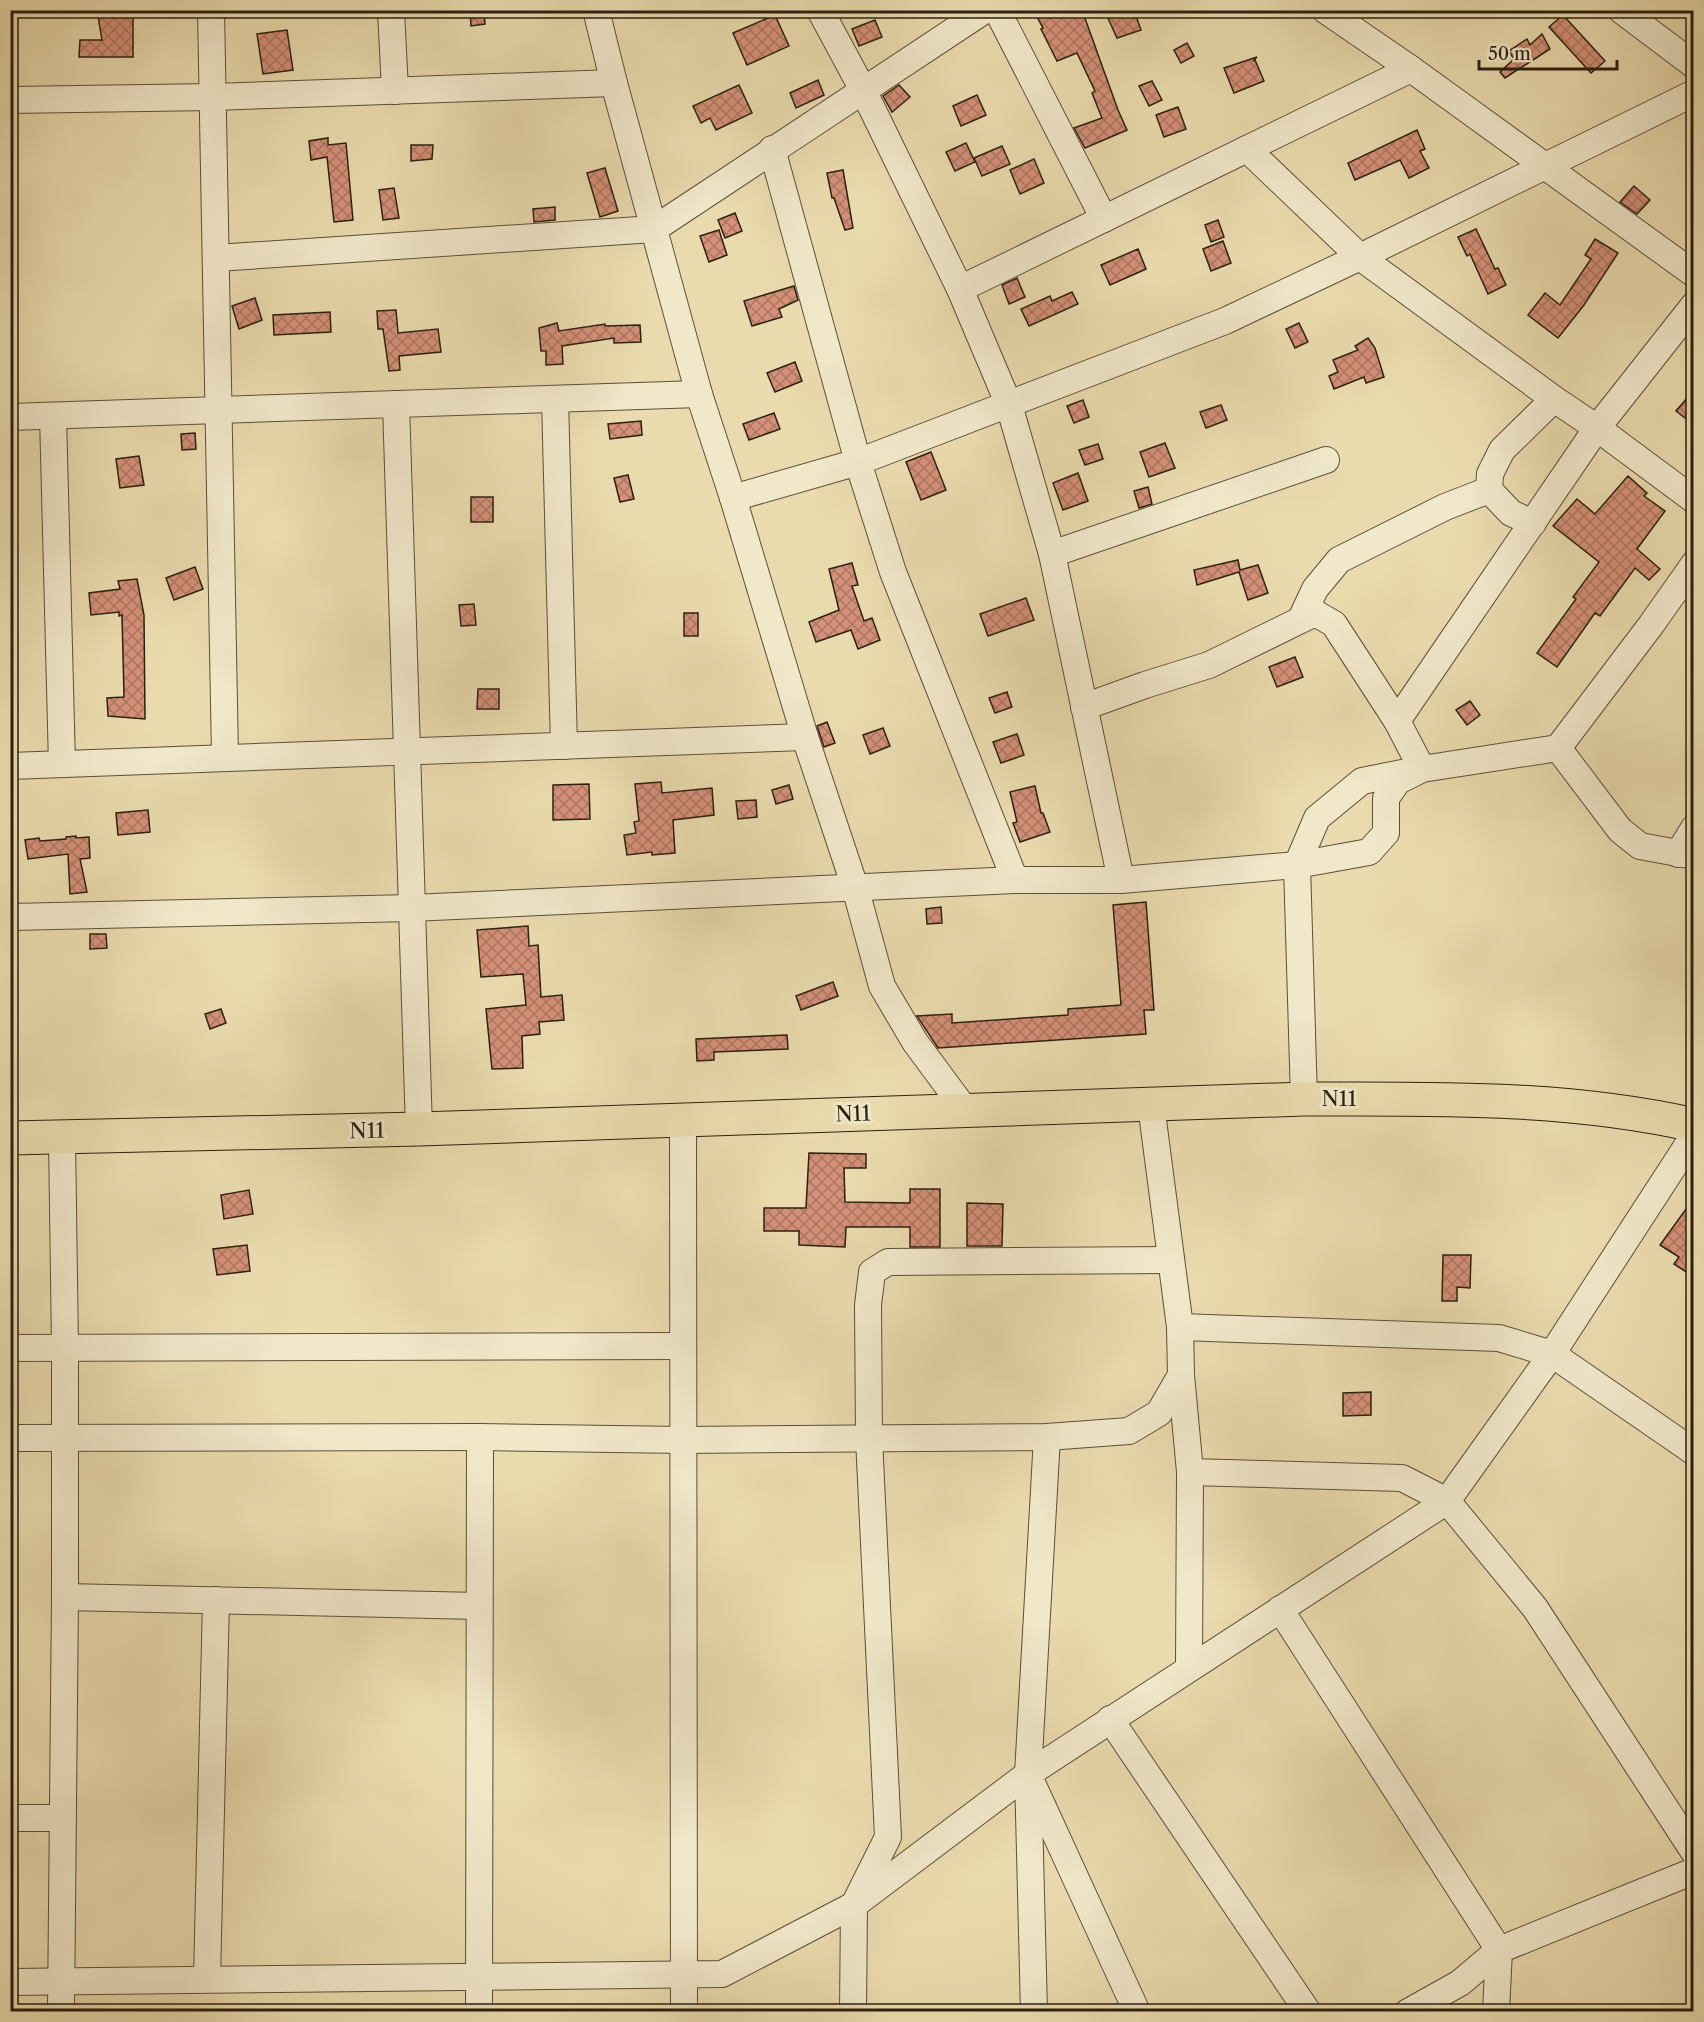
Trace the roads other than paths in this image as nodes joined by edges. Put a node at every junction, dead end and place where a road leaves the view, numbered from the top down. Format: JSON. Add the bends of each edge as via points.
{"nodes":[{"id":1,"x":211,"y":10,"type":"edge"},
{"id":2,"x":391,"y":10,"type":"edge"},
{"id":3,"x":596,"y":10,"type":"edge"},
{"id":4,"x":820,"y":10,"type":"edge"},
{"id":5,"x":985,"y":10,"type":"edge"},
{"id":6,"x":997,"y":10,"type":"edge"},
{"id":7,"x":1325,"y":10,"type":"edge"},
{"id":8,"x":1621,"y":10,"type":"edge"},
{"id":9,"x":1694,"y":65,"type":"edge"},
{"id":10,"x":1411,"y":69,"type":"junction"},
{"id":11,"x":614,"y":83,"type":"junction"},
{"id":12,"x":863,"y":90,"type":"junction"},
{"id":13,"x":395,"y":91,"type":"junction"},
{"id":14,"x":1694,"y":93,"type":"edge"},
{"id":15,"x":212,"y":97,"type":"junction"},
{"id":16,"x":10,"y":100,"type":"edge"},
{"id":17,"x":772,"y":149,"type":"junction"},
{"id":18,"x":1247,"y":149,"type":"junction"},
{"id":19,"x":1546,"y":166,"type":"junction"},
{"id":20,"x":1104,"y":219,"type":"junction"},
{"id":21,"x":654,"y":229,"type":"junction"},
{"id":22,"x":1360,"y":257,"type":"junction"},
{"id":23,"x":216,"y":258,"type":"junction"},
{"id":24,"x":1694,"y":274,"type":"edge"},
{"id":25,"x":960,"y":290,"type":"junction"},
{"id":26,"x":1694,"y":305,"type":"edge"},
{"id":27,"x":699,"y":394,"type":"junction"},
{"id":28,"x":555,"y":399,"type":"junction"},
{"id":29,"x":1554,"y":399,"type":"junction"},
{"id":30,"x":396,"y":404,"type":"junction"},
{"id":31,"x":1009,"y":405,"type":"junction"},
{"id":32,"x":219,"y":410,"type":"junction"},
{"id":33,"x":53,"y":416,"type":"junction"},
{"id":34,"x":10,"y":417,"type":"edge"},
{"id":35,"x":1598,"y":428,"type":"junction"},
{"id":36,"x":1326,"y":460,"type":"dead end"},
{"id":37,"x":858,"y":462,"type":"junction"},
{"id":38,"x":1489,"y":490,"type":"junction"},
{"id":39,"x":733,"y":498,"type":"junction"},
{"id":40,"x":1694,"y":500,"type":"edge"},
{"id":41,"x":1533,"y":523,"type":"junction"},
{"id":42,"x":1052,"y":554,"type":"junction"},
{"id":43,"x":1694,"y":564,"type":"edge"},
{"id":44,"x":1301,"y":619,"type":"junction"},
{"id":45,"x":1084,"y":707,"type":"junction"},
{"id":46,"x":1397,"y":721,"type":"junction"},
{"id":47,"x":805,"y":737,"type":"junction"},
{"id":48,"x":564,"y":746,"type":"junction"},
{"id":49,"x":1558,"y":748,"type":"junction"},
{"id":50,"x":407,"y":752,"type":"junction"},
{"id":51,"x":225,"y":757,"type":"junction"},
{"id":52,"x":62,"y":764,"type":"junction"},
{"id":53,"x":10,"y":766,"type":"edge"},
{"id":54,"x":1422,"y":769,"type":"junction"},
{"id":55,"x":1694,"y":828,"type":"edge"},
{"id":56,"x":1686,"y":855,"type":"edge"},
{"id":57,"x":1297,"y":865,"type":"junction"},
{"id":58,"x":1015,"y":880,"type":"junction"},
{"id":59,"x":1121,"y":880,"type":"junction"},
{"id":60,"x":855,"y":887,"type":"junction"},
{"id":61,"x":412,"y":908,"type":"junction"},
{"id":62,"x":10,"y":917,"type":"edge"},
{"id":63,"x":1304,"y":1099,"type":"junction"},
{"id":64,"x":1151,"y":1105,"type":"junction"},
{"id":65,"x":966,"y":1111,"type":"junction"},
{"id":66,"x":683,"y":1119,"type":"junction"},
{"id":67,"x":1694,"y":1125,"type":"edge"},
{"id":68,"x":419,"y":1130,"type":"junction"},
{"id":69,"x":1694,"y":1135,"type":"edge"},
{"id":70,"x":10,"y":1138,"type":"edge"},
{"id":71,"x":62,"y":1138,"type":"junction"},
{"id":72,"x":1171,"y":1260,"type":"junction"},
{"id":73,"x":1180,"y":1327,"type":"junction"},
{"id":74,"x":682,"y":1346,"type":"junction"},
{"id":75,"x":10,"y":1348,"type":"edge"},
{"id":76,"x":65,"y":1348,"type":"junction"},
{"id":77,"x":1552,"y":1354,"type":"junction"},
{"id":78,"x":1181,"y":1375,"type":"junction"},
{"id":79,"x":480,"y":1437,"type":"junction"},
{"id":80,"x":1047,"y":1437,"type":"junction"},
{"id":81,"x":10,"y":1438,"type":"edge"},
{"id":82,"x":65,"y":1438,"type":"junction"},
{"id":83,"x":869,"y":1438,"type":"junction"},
{"id":84,"x":683,"y":1440,"type":"junction"},
{"id":85,"x":1694,"y":1452,"type":"edge"},
{"id":86,"x":1190,"y":1472,"type":"junction"},
{"id":87,"x":1447,"y":1501,"type":"junction"},
{"id":88,"x":65,"y":1597,"type":"junction"},
{"id":89,"x":216,"y":1600,"type":"junction"},
{"id":90,"x":479,"y":1606,"type":"junction"},
{"id":91,"x":1280,"y":1609,"type":"junction"},
{"id":92,"x":1189,"y":1667,"type":"junction"},
{"id":93,"x":1110,"y":1719,"type":"junction"},
{"id":94,"x":1028,"y":1774,"type":"junction"},
{"id":95,"x":10,"y":1818,"type":"edge"},
{"id":96,"x":63,"y":1818,"type":"junction"},
{"id":97,"x":1694,"y":1852,"type":"edge"},
{"id":98,"x":1694,"y":1871,"type":"edge"},
{"id":99,"x":854,"y":1905,"type":"junction"},
{"id":100,"x":1499,"y":1950,"type":"junction"},
{"id":101,"x":685,"y":1974,"type":"junction"},
{"id":102,"x":479,"y":1976,"type":"junction"},
{"id":103,"x":207,"y":1978,"type":"junction"},
{"id":104,"x":61,"y":1980,"type":"junction"},
{"id":105,"x":10,"y":1982,"type":"edge"},
{"id":106,"x":61,"y":2012,"type":"edge"},
{"id":107,"x":479,"y":2012,"type":"edge"},
{"id":108,"x":684,"y":2012,"type":"edge"},
{"id":109,"x":853,"y":2012,"type":"edge"},
{"id":110,"x":1034,"y":2012,"type":"edge"},
{"id":111,"x":1137,"y":2012,"type":"edge"},
{"id":112,"x":1308,"y":2012,"type":"edge"},
{"id":113,"x":1408,"y":2012,"type":"edge"},
{"id":114,"x":1496,"y":2012,"type":"edge"}],
"edges":[{"from":1,"to":15,"type":"street"},
{"from":2,"to":13,"type":"street"},
{"from":3,"to":11,"type":"street"},
{"from":4,"to":12,"type":"street"},
{"from":5,"to":12,"type":"street"},
{"from":6,"to":20,"type":"street"},
{"from":7,"to":10,"type":"street"},
{"from":8,"to":9,"type":"street"},
{"from":10,"to":18,"type":"street"},
{"from":10,"to":19,"type":"street"},
{"from":11,"to":13,"type":"street"},
{"from":11,"to":21,"type":"street"},
{"from":12,"to":17,"type":"street"},
{"from":12,"to":25,"type":"street"},
{"from":13,"to":15,"type":"street"},
{"from":14,"to":19,"type":"street"},
{"from":15,"to":16,"type":"street"},
{"from":15,"to":23,"type":"street"},
{"from":17,"to":21,"type":"street"},
{"from":17,"to":37,"type":"street"},
{"from":18,"to":20,"type":"street"},
{"from":18,"to":22,"type":"street"},
{"from":19,"to":22,"type":"street"},
{"from":19,"to":24,"type":"street"},
{"from":20,"to":25,"type":"street"},
{"from":21,"to":23,"type":"street"},
{"from":21,"to":27,"type":"street"},
{"from":22,"to":29,"type":"street"},
{"from":22,"to":31,"type":"street","via":[[1225,321]]},
{"from":23,"to":32,"type":"street"},
{"from":25,"to":31,"type":"street"},
{"from":26,"to":35,"type":"street"},
{"from":27,"to":28,"type":"street"},
{"from":27,"to":39,"type":"street"},
{"from":28,"to":30,"type":"street"},
{"from":28,"to":48,"type":"street"},
{"from":29,"to":35,"type":"street"},
{"from":29,"to":38,"type":"street","via":[[1502,450],[1490,474]]},
{"from":30,"to":32,"type":"street"},
{"from":30,"to":50,"type":"street"},
{"from":31,"to":37,"type":"street"},
{"from":31,"to":42,"type":"street"},
{"from":32,"to":33,"type":"street"},
{"from":32,"to":51,"type":"street"},
{"from":33,"to":34,"type":"street"},
{"from":33,"to":52,"type":"street"},
{"from":35,"to":40,"type":"street"},
{"from":35,"to":41,"type":"street"},
{"from":36,"to":42,"type":"street"},
{"from":37,"to":39,"type":"street"},
{"from":37,"to":58,"type":"street","via":[[893,572]]},
{"from":38,"to":41,"type":"street","via":[[1511,513]]},
{"from":38,"to":44,"type":"street","via":[[1445,507],[1339,560],[1315,589]]},
{"from":39,"to":47,"type":"street"},
{"from":41,"to":46,"type":"street"},
{"from":42,"to":45,"type":"street"},
{"from":43,"to":49,"type":"street"},
{"from":44,"to":45,"type":"street","via":[[1209,665]]},
{"from":44,"to":46,"type":"street","via":[[1315,613],[1334,624]]},
{"from":45,"to":59,"type":"street"},
{"from":46,"to":54,"type":"street"},
{"from":47,"to":48,"type":"street"},
{"from":47,"to":60,"type":"street"},
{"from":48,"to":50,"type":"street"},
{"from":49,"to":54,"type":"street"},
{"from":49,"to":56,"type":"street","via":[[1620,830],[1640,846]]},
{"from":50,"to":51,"type":"street"},
{"from":50,"to":61,"type":"street"},
{"from":51,"to":52,"type":"street"},
{"from":52,"to":53,"type":"street"},
{"from":54,"to":57,"type":"street","via":[[1362,781],[1317,818]]},
{"from":54,"to":57,"type":"street","via":[[1398,781],[1386,798],[1386,833],[1369,852]]},
{"from":55,"to":56,"type":"street"},
{"from":57,"to":59,"type":"street"},
{"from":57,"to":63,"type":"street"},
{"from":58,"to":59,"type":"street"},
{"from":58,"to":60,"type":"street"},
{"from":60,"to":61,"type":"street"},
{"from":60,"to":65,"type":"street","via":[[882,986],[915,1042]]},
{"from":61,"to":62,"type":"street"},
{"from":61,"to":68,"type":"street"},
{"from":63,"to":64,"type":"main road","name":"N11"},
{"from":63,"to":67,"type":"main road","name":"N11","via":[[1430,1099],[1575,1106],[1645,1114]]},
{"from":64,"to":65,"type":"main road","name":"N11"},
{"from":64,"to":72,"type":"street"},
{"from":65,"to":66,"type":"main road","name":"N11"},
{"from":66,"to":68,"type":"main road","name":"N11"},
{"from":66,"to":74,"type":"street"},
{"from":68,"to":71,"type":"main road","name":"N11"},
{"from":69,"to":77,"type":"street"},
{"from":70,"to":71,"type":"main road","name":"N11"},
{"from":71,"to":76,"type":"street"},
{"from":72,"to":73,"type":"street"},
{"from":72,"to":83,"type":"street","via":[[888,1262],[872,1272],[868,1305]]},
{"from":73,"to":77,"type":"street","via":[[1499,1338]]},
{"from":73,"to":78,"type":"street"},
{"from":74,"to":76,"type":"street"},
{"from":74,"to":84,"type":"street"},
{"from":75,"to":76,"type":"street"},
{"from":76,"to":82,"type":"street"},
{"from":77,"to":85,"type":"street"},
{"from":77,"to":87,"type":"street"},
{"from":78,"to":80,"type":"street","via":[[1159,1413],[1129,1431]]},
{"from":78,"to":86,"type":"street"},
{"from":79,"to":82,"type":"street"},
{"from":79,"to":84,"type":"street"},
{"from":79,"to":90,"type":"street"},
{"from":80,"to":83,"type":"street"},
{"from":80,"to":94,"type":"street"},
{"from":81,"to":82,"type":"street"},
{"from":82,"to":88,"type":"street"},
{"from":83,"to":84,"type":"street"},
{"from":83,"to":99,"type":"street","via":[[888,1837]]},
{"from":84,"to":101,"type":"street"},
{"from":86,"to":87,"type":"street","via":[[1402,1478]]},
{"from":86,"to":92,"type":"street"},
{"from":87,"to":91,"type":"street"},
{"from":87,"to":97,"type":"street","via":[[1535,1608]]},
{"from":88,"to":89,"type":"street"},
{"from":88,"to":96,"type":"street"},
{"from":89,"to":90,"type":"street"},
{"from":89,"to":103,"type":"street"},
{"from":90,"to":102,"type":"street"},
{"from":91,"to":92,"type":"street"},
{"from":91,"to":100,"type":"street"},
{"from":92,"to":93,"type":"street"},
{"from":93,"to":94,"type":"street"},
{"from":93,"to":112,"type":"street"},
{"from":94,"to":99,"type":"street"},
{"from":94,"to":110,"type":"street"},
{"from":94,"to":111,"type":"street"},
{"from":95,"to":96,"type":"street"},
{"from":96,"to":104,"type":"street"},
{"from":98,"to":100,"type":"street"},
{"from":99,"to":101,"type":"street","via":[[722,1974]]},
{"from":99,"to":109,"type":"street"},
{"from":100,"to":113,"type":"street","via":[[1460,1983]]},
{"from":100,"to":114,"type":"street"},
{"from":101,"to":102,"type":"street"},
{"from":101,"to":108,"type":"street"},
{"from":102,"to":103,"type":"street"},
{"from":102,"to":107,"type":"street"},
{"from":103,"to":104,"type":"street"},
{"from":104,"to":105,"type":"street"},
{"from":104,"to":106,"type":"street"}]}
